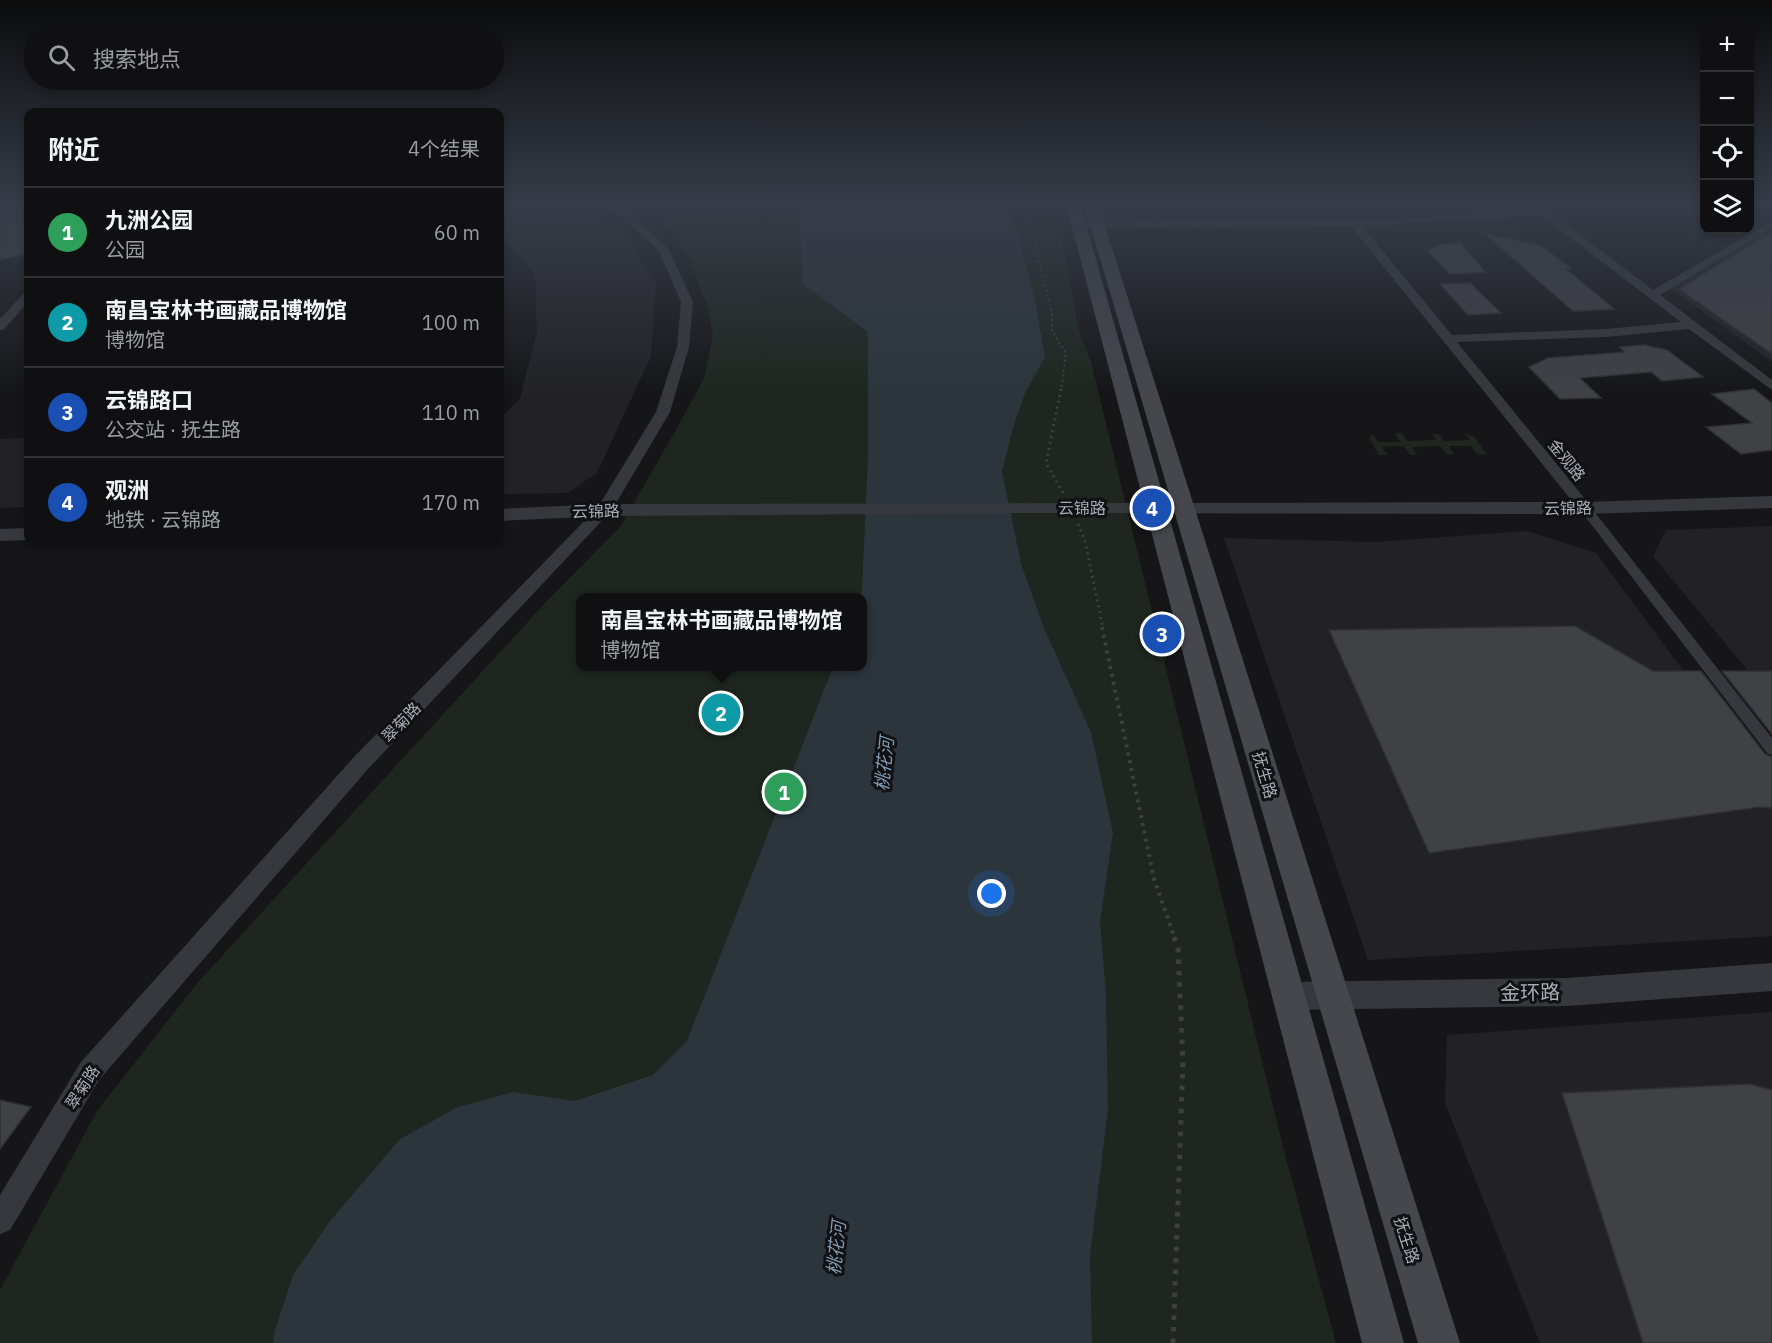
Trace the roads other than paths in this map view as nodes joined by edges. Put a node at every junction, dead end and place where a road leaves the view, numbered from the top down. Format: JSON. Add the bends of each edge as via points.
{"nodes":[{"id":1,"x":673,"y":270,"type":"edge"},
{"id":2,"x":1099,"y":270,"type":"edge"},
{"id":3,"x":1104,"y":270,"type":"edge"},
{"id":4,"x":1391,"y":270,"type":"edge"},
{"id":5,"x":1620,"y":270,"type":"edge"},
{"id":6,"x":1695,"y":270,"type":"edge"},
{"id":7,"x":1653,"y":295,"type":"junction"},
{"id":8,"x":24,"y":299,"type":"edge"},
{"id":9,"x":1692,"y":325,"type":"junction"},
{"id":10,"x":0,"y":326,"type":"edge"},
{"id":11,"x":1447,"y":339,"type":"junction"},
{"id":12,"x":1772,"y":386,"type":"edge"},
{"id":13,"x":1772,"y":502,"type":"edge"},
{"id":14,"x":1157,"y":508,"type":"junction"},
{"id":15,"x":1186,"y":508,"type":"junction"},
{"id":16,"x":1585,"y":508,"type":"junction"},
{"id":17,"x":604,"y":510,"type":"junction"},
{"id":18,"x":504,"y":515,"type":"edge"},
{"id":19,"x":24,"y":534,"type":"edge"},
{"id":20,"x":0,"y":535,"type":"edge"},
{"id":21,"x":1772,"y":749,"type":"edge"},
{"id":22,"x":1772,"y":977,"type":"edge"},
{"id":23,"x":1330,"y":995,"type":"junction"},
{"id":24,"x":1287,"y":996,"type":"junction"},
{"id":25,"x":0,"y":1220,"type":"edge"},
{"id":26,"x":1383,"y":1343,"type":"edge"},
{"id":27,"x":1439,"y":1343,"type":"edge"}],
"edges":[{"from":1,"to":17,"type":"street","name":"翠菊路","via":[[687,302],[683,346],[663,412]]},
{"from":2,"to":14,"type":"main road"},
{"from":3,"to":15,"type":"main road","name":"抚生路"},
{"from":4,"to":11,"type":"street","name":"金观路"},
{"from":5,"to":7,"type":"street"},
{"from":6,"to":7,"type":"street"},
{"from":7,"to":9,"type":"street"},
{"from":8,"to":10,"type":"street"},
{"from":9,"to":11,"type":"street"},
{"from":9,"to":12,"type":"street"},
{"from":11,"to":16,"type":"street","name":"金观路"},
{"from":13,"to":16,"type":"street","name":"云锦路"},
{"from":14,"to":15,"type":"street","name":"云锦路"},
{"from":14,"to":17,"type":"street","name":"云锦路"},
{"from":14,"to":24,"type":"main road"},
{"from":15,"to":16,"type":"street","name":"云锦路"},
{"from":15,"to":23,"type":"main road","name":"抚生路"},
{"from":16,"to":21,"type":"street","name":"金观路"},
{"from":17,"to":18,"type":"street","name":"云锦路"},
{"from":17,"to":25,"type":"street","name":"翠菊路","via":[[361,763],[90,1071]]},
{"from":19,"to":20,"type":"street"},
{"from":22,"to":23,"type":"street","name":"金环路","via":[[1567,992]]},
{"from":23,"to":24,"type":"street","name":"金环路"},
{"from":23,"to":27,"type":"main road","name":"抚生路"},
{"from":24,"to":26,"type":"main road"}]}
